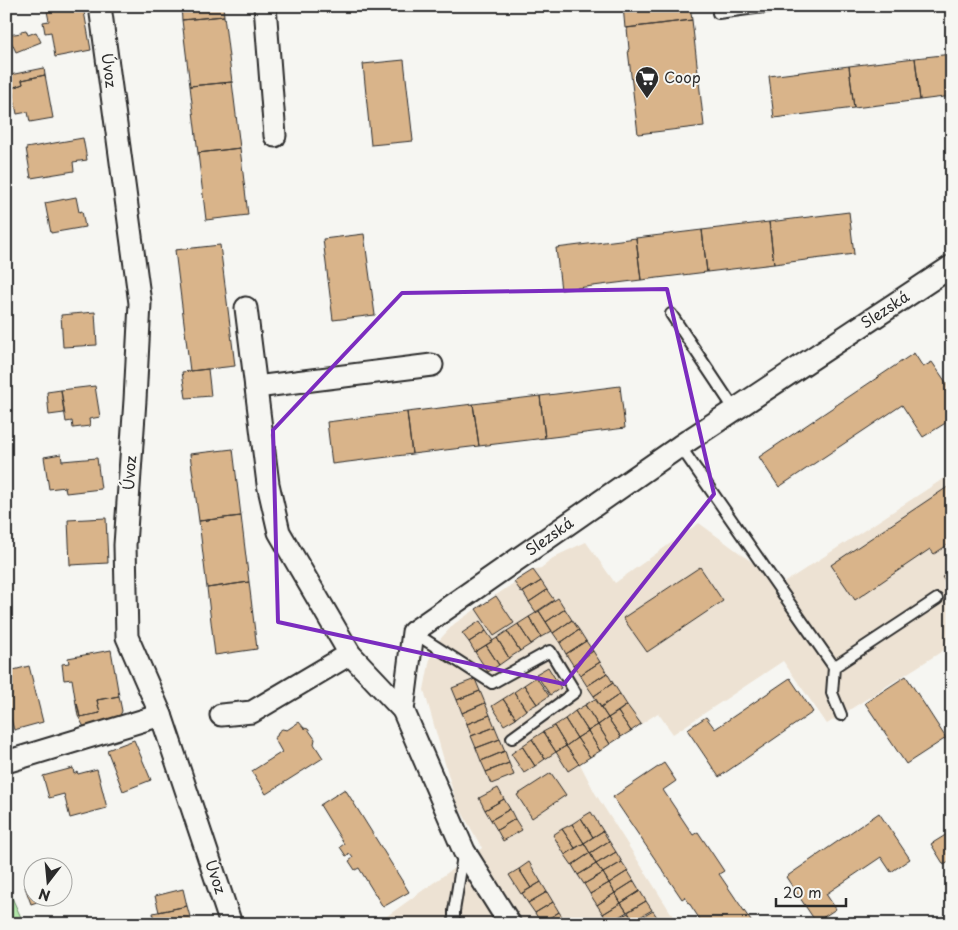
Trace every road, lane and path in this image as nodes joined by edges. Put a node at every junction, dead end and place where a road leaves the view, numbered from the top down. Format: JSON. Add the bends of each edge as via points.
{"nodes":[{"id":1,"x":100,"y":6,"type":"edge"},
{"id":2,"x":265,"y":6,"type":"edge"},
{"id":3,"x":772,"y":6,"type":"edge"},
{"id":4,"x":718,"y":12,"type":"dead end"},
{"id":5,"x":275,"y":136,"type":"dead end"},
{"id":6,"x":952,"y":266,"type":"edge"},
{"id":7,"x":246,"y":308,"type":"dead end"},
{"id":8,"x":671,"y":314,"type":"dead end"},
{"id":9,"x":432,"y":365,"type":"dead end"},
{"id":10,"x":256,"y":387,"type":"junction"},
{"id":11,"x":735,"y":410,"type":"junction"},
{"id":12,"x":680,"y":446,"type":"junction"},
{"id":13,"x":937,"y":598,"type":"dead end"},
{"id":14,"x":414,"y":632,"type":"junction"},
{"id":15,"x":350,"y":654,"type":"junction"},
{"id":16,"x":834,"y":667,"type":"junction"},
{"id":17,"x":404,"y":710,"type":"junction"},
{"id":18,"x":160,"y":715,"type":"junction"},
{"id":19,"x":221,"y":715,"type":"dead end"},
{"id":20,"x":841,"y":715,"type":"dead end"},
{"id":21,"x":512,"y":738,"type":"dead end"},
{"id":22,"x":6,"y":762,"type":"edge"},
{"id":23,"x":464,"y":851,"type":"junction"},
{"id":24,"x":231,"y":924,"type":"edge"},
{"id":25,"x":454,"y":924,"type":"edge"},
{"id":26,"x":510,"y":924,"type":"edge"}],
"edges":[{"from":1,"to":18,"type":"street","name":"Úvoz","via":[[140,303],[125,545],[126,636]]},
{"from":2,"to":5,"type":"street"},
{"from":3,"to":4,"type":"lane"},
{"from":6,"to":11,"type":"street","name":"Slezská"},
{"from":7,"to":10,"type":"street"},
{"from":8,"to":11,"type":"lane"},
{"from":9,"to":10,"type":"street"},
{"from":10,"to":15,"type":"street","via":[[268,484],[278,532]]},
{"from":11,"to":12,"type":"street","name":"Slezská"},
{"from":12,"to":14,"type":"street","name":"Slezská"},
{"from":12,"to":16,"type":"lane"},
{"from":13,"to":16,"type":"lane"},
{"from":14,"to":17,"type":"street"},
{"from":14,"to":21,"type":"lane","via":[[492,683],[550,651],[575,692]]},
{"from":15,"to":17,"type":"street"},
{"from":15,"to":19,"type":"street","via":[[252,712]]},
{"from":16,"to":20,"type":"lane","via":[[832,693]]},
{"from":17,"to":23,"type":"street"},
{"from":18,"to":22,"type":"street"},
{"from":18,"to":24,"type":"street","name":"Úvoz"},
{"from":23,"to":25,"type":"lane"},
{"from":23,"to":26,"type":"street"}]}
